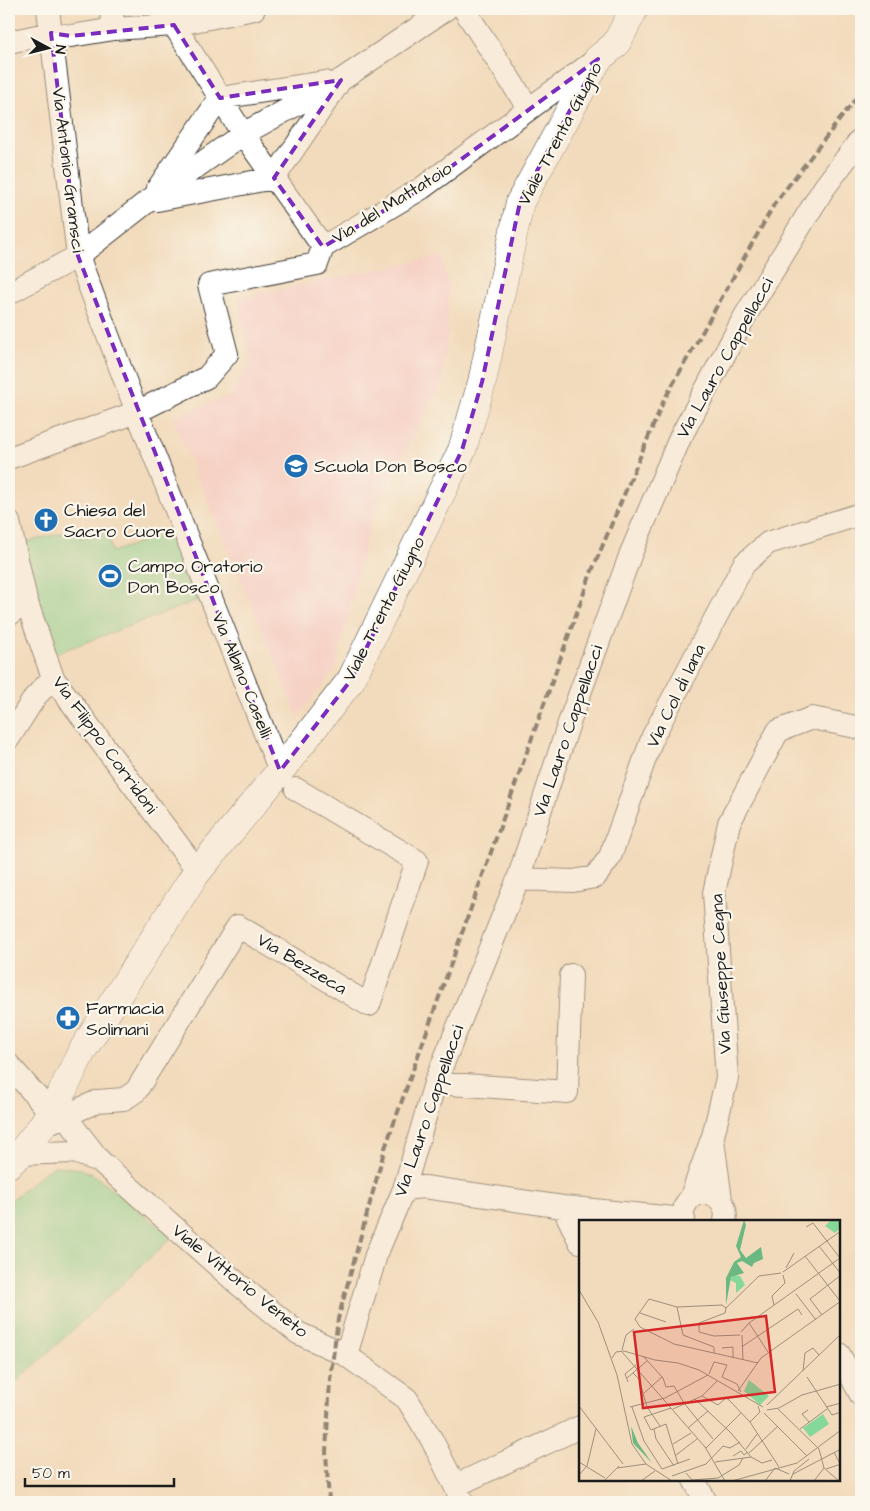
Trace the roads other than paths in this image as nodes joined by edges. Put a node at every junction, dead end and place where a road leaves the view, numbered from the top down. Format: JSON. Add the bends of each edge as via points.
{"nodes":[{"id":1,"x":48,"y":9,"type":"edge"},
{"id":2,"x":254,"y":9,"type":"edge"},
{"id":3,"x":446,"y":9,"type":"edge"},
{"id":4,"x":464,"y":9,"type":"edge"},
{"id":5,"x":634,"y":9,"type":"edge"},
{"id":6,"x":112,"y":19,"type":"edge"},
{"id":7,"x":174,"y":25,"type":"junction"},
{"id":8,"x":51,"y":33,"type":"junction"},
{"id":9,"x":9,"y":42,"type":"edge"},
{"id":10,"x":598,"y":59,"type":"junction"},
{"id":11,"x":340,"y":80,"type":"junction"},
{"id":12,"x":220,"y":98,"type":"junction"},
{"id":13,"x":528,"y":109,"type":"junction"},
{"id":14,"x":243,"y":134,"type":"junction"},
{"id":15,"x":861,"y":140,"type":"edge"},
{"id":16,"x":274,"y":178,"type":"junction"},
{"id":17,"x":148,"y":201,"type":"junction"},
{"id":18,"x":323,"y":247,"type":"junction"},
{"id":19,"x":78,"y":256,"type":"junction"},
{"id":20,"x":9,"y":293,"type":"edge"},
{"id":21,"x":137,"y":412,"type":"junction"},
{"id":22,"x":9,"y":458,"type":"edge"},
{"id":23,"x":861,"y":514,"type":"edge"},
{"id":24,"x":9,"y":522,"type":"edge"},
{"id":25,"x":26,"y":600,"type":"junction"},
{"id":26,"x":9,"y":615,"type":"edge"},
{"id":27,"x":53,"y":678,"type":"junction"},
{"id":28,"x":861,"y":728,"type":"edge"},
{"id":29,"x":9,"y":738,"type":"edge"},
{"id":30,"x":288,"y":780,"type":"junction"},
{"id":31,"x":198,"y":870,"type":"junction"},
{"id":32,"x":518,"y":878,"type":"junction"},
{"id":33,"x":571,"y":974,"type":"dead end"},
{"id":34,"x":9,"y":1064,"type":"edge"},
{"id":35,"x":435,"y":1083,"type":"junction"},
{"id":36,"x":55,"y":1112,"type":"junction"},
{"id":37,"x":713,"y":1136,"type":"junction"},
{"id":38,"x":15,"y":1159,"type":"edge"},
{"id":39,"x":100,"y":1161,"type":"junction"},
{"id":40,"x":404,"y":1189,"type":"junction"},
{"id":41,"x":691,"y":1197,"type":"junction"},
{"id":42,"x":563,"y":1206,"type":"junction"},
{"id":43,"x":726,"y":1214,"type":"edge"},
{"id":44,"x":684,"y":1220,"type":"edge"},
{"id":45,"x":579,"y":1240,"type":"edge"},
{"id":46,"x":346,"y":1355,"type":"junction"},
{"id":47,"x":840,"y":1356,"type":"edge"},
{"id":48,"x":861,"y":1395,"type":"edge"},
{"id":49,"x":579,"y":1428,"type":"edge"},
{"id":50,"x":695,"y":1481,"type":"edge"},
{"id":51,"x":459,"y":1494,"type":"edge"},
{"id":52,"x":706,"y":1502,"type":"edge"}],
"edges":[{"from":1,"to":8,"type":"street","name":"Via Antonio Gramsci"},
{"from":2,"to":7,"type":"street"},
{"from":3,"to":11,"type":"street"},
{"from":4,"to":13,"type":"street"},
{"from":5,"to":10,"type":"street","name":"Viale Trenta Giugno","via":[[616,44]]},
{"from":6,"to":7,"type":"street"},
{"from":6,"to":8,"type":"street","via":[[71,36]]},
{"from":7,"to":12,"type":"street"},
{"from":8,"to":9,"type":"street"},
{"from":8,"to":19,"type":"street","name":"Via Antonio Gramsci"},
{"from":10,"to":13,"type":"street","name":"Via del Mattatoio"},
{"from":10,"to":30,"type":"street","name":"Viale Trenta Giugno","via":[[520,202],[482,382],[462,450],[351,680]]},
{"from":11,"to":12,"type":"street"},
{"from":11,"to":14,"type":"street"},
{"from":11,"to":16,"type":"street"},
{"from":12,"to":14,"type":"street"},
{"from":12,"to":17,"type":"street"},
{"from":13,"to":18,"type":"street","name":"Via del Mattatoio","via":[[422,188]]},
{"from":14,"to":16,"type":"street"},
{"from":14,"to":17,"type":"street"},
{"from":15,"to":32,"type":"street","name":"Via Lauro Cappellacci","via":[[824,188],[745,316],[680,438],[631,553],[569,723]]},
{"from":16,"to":17,"type":"street"},
{"from":16,"to":18,"type":"street"},
{"from":17,"to":19,"type":"street"},
{"from":18,"to":21,"type":"street","name":"Via del Mattatoio","via":[[317,264],[209,285],[227,354],[207,378]]},
{"from":19,"to":20,"type":"street"},
{"from":19,"to":21,"type":"street","name":"Via Antonio Gramsci"},
{"from":21,"to":22,"type":"street"},
{"from":21,"to":30,"type":"street","name":"Via Albino Caselli"},
{"from":23,"to":32,"type":"street","name":"Via Col di lana","via":[[768,544],[744,564],[653,736],[610,857],[595,877],[573,881]]},
{"from":24,"to":25,"type":"street","name":"Via Filippo Corridoni"},
{"from":25,"to":26,"type":"street"},
{"from":25,"to":27,"type":"street","name":"Via Filippo Corridoni"},
{"from":27,"to":29,"type":"street","via":[[34,697]]},
{"from":27,"to":31,"type":"street","name":"Via Filippo Corridoni"},
{"from":28,"to":37,"type":"street","name":"Via Giuseppe Cegna","via":[[812,718],[778,731],[729,823],[714,893],[727,1078]]},
{"from":30,"to":31,"type":"street","name":"Viale Trenta Giugno"},
{"from":30,"to":36,"type":"street","name":"Via Bezzeca","via":[[417,861],[369,1005],[238,926],[136,1092],[124,1099],[98,1101]]},
{"from":31,"to":36,"type":"street","name":"Viale Trenta Giugno","via":[[82,1051]]},
{"from":32,"to":35,"type":"street","name":"Via Lauro Cappellacci"},
{"from":33,"to":35,"type":"street","via":[[567,1092]]},
{"from":34,"to":36,"type":"street","name":"Viale Vittorio Veneto"},
{"from":35,"to":40,"type":"street","name":"Via Lauro Cappellacci"},
{"from":36,"to":38,"type":"street","name":"Viale Trenta Giugno"},
{"from":36,"to":39,"type":"street","name":"Viale Vittorio Veneto"},
{"from":37,"to":41,"type":"street","name":"Via Giuseppe Cegna"},
{"from":37,"to":43,"type":"street","name":"Via Giuseppe Cegna"},
{"from":38,"to":39,"type":"street","via":[[74,1152]]},
{"from":39,"to":46,"type":"street","name":"Viale Vittorio Veneto","via":[[210,1260],[298,1332]]},
{"from":40,"to":42,"type":"street","via":[[424,1187]]},
{"from":40,"to":46,"type":"street","name":"Via Lauro Cappellacci","via":[[376,1255]]},
{"from":41,"to":43,"type":"street","via":[[710,1193]]},
{"from":41,"to":44,"type":"street","via":[[684,1207]]},
{"from":42,"to":44,"type":"street"},
{"from":42,"to":45,"type":"street"},
{"from":46,"to":51,"type":"street","name":"Viale Vittorio Veneto","via":[[407,1399]]},
{"from":47,"to":48,"type":"street"},
{"from":49,"to":51,"type":"street"},
{"from":50,"to":52,"type":"street"}]}
